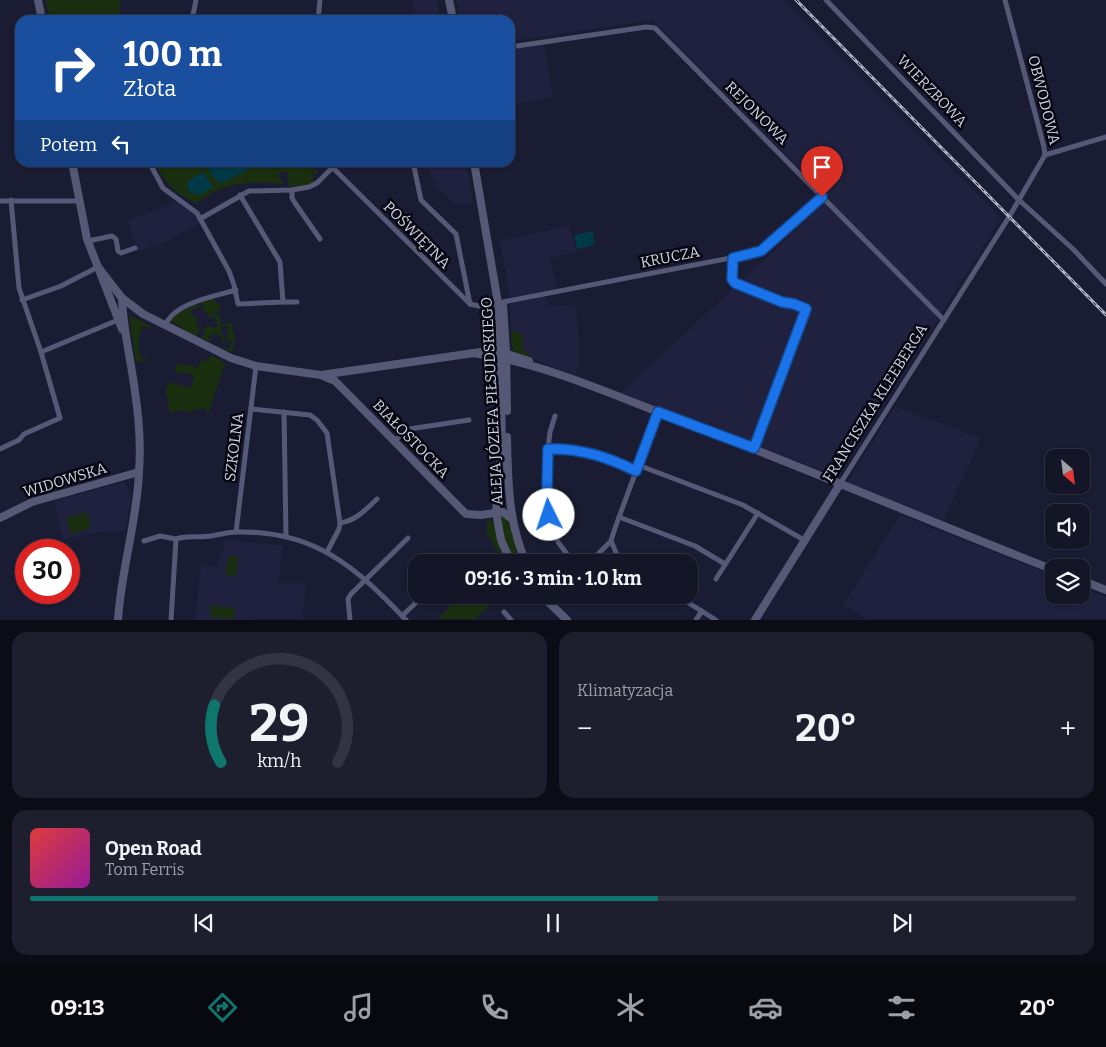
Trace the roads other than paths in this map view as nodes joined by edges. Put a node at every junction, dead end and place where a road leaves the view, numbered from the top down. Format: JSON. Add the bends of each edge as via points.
{"nodes":[{"id":1,"x":38,"y":0,"type":"edge"},
{"id":2,"x":196,"y":0,"type":"edge"},
{"id":3,"x":320,"y":0,"type":"edge"},
{"id":4,"x":445,"y":0,"type":"edge"},
{"id":5,"x":449,"y":0,"type":"edge"},
{"id":6,"x":826,"y":0,"type":"edge"},
{"id":7,"x":1005,"y":0,"type":"edge"},
{"id":8,"x":41,"y":15,"type":"edge"},
{"id":9,"x":193,"y":15,"type":"edge"},
{"id":10,"x":318,"y":15,"type":"edge"},
{"id":11,"x":447,"y":15,"type":"edge"},
{"id":12,"x":452,"y":15,"type":"edge"},
{"id":13,"x":515,"y":46,"type":"edge"},
{"id":14,"x":1106,"y":137,"type":"edge"},
{"id":15,"x":1045,"y":155,"type":"junction"},
{"id":16,"x":73,"y":167,"type":"edge"},
{"id":17,"x":152,"y":167,"type":"edge"},
{"id":18,"x":414,"y":167,"type":"edge"},
{"id":19,"x":475,"y":167,"type":"edge"},
{"id":20,"x":479,"y":167,"type":"edge"},
{"id":21,"x":332,"y":168,"type":"joint"},
{"id":22,"x":292,"y":190,"type":"junction"},
{"id":23,"x":240,"y":195,"type":"junction"},
{"id":24,"x":822,"y":197,"type":"junction"},
{"id":25,"x":10,"y":200,"type":"junction"},
{"id":26,"x":1019,"y":200,"type":"junction"},
{"id":27,"x":0,"y":201,"type":"edge"},
{"id":28,"x":79,"y":201,"type":"junction"},
{"id":29,"x":200,"y":219,"type":"junction"},
{"id":30,"x":320,"y":239,"type":"dead end"},
{"id":31,"x":88,"y":241,"type":"junction"},
{"id":32,"x":135,"y":248,"type":"dead end"},
{"id":33,"x":733,"y":258,"type":"junction"},
{"id":34,"x":98,"y":267,"type":"junction"},
{"id":35,"x":1106,"y":284,"type":"edge"},
{"id":36,"x":236,"y":290,"type":"junction"},
{"id":37,"x":122,"y":298,"type":"junction"},
{"id":38,"x":22,"y":300,"type":"junction"},
{"id":39,"x":284,"y":302,"type":"junction"},
{"id":40,"x":298,"y":302,"type":"dead end"},
{"id":41,"x":501,"y":302,"type":"junction"},
{"id":42,"x":470,"y":304,"type":"junction"},
{"id":43,"x":133,"y":307,"type":"junction"},
{"id":44,"x":113,"y":308,"type":"junction"},
{"id":45,"x":122,"y":312,"type":"junction"},
{"id":46,"x":118,"y":320,"type":"junction"},
{"id":47,"x":944,"y":320,"type":"junction"},
{"id":48,"x":165,"y":326,"type":"junction"},
{"id":49,"x":125,"y":336,"type":"junction"},
{"id":50,"x":41,"y":352,"type":"junction"},
{"id":51,"x":504,"y":355,"type":"junction"},
{"id":52,"x":256,"y":366,"type":"junction"},
{"id":53,"x":321,"y":375,"type":"junction"},
{"id":54,"x":251,"y":408,"type":"junction"},
{"id":55,"x":284,"y":412,"type":"junction"},
{"id":56,"x":658,"y":412,"type":"junction"},
{"id":57,"x":555,"y":416,"type":"dead end"},
{"id":58,"x":469,"y":420,"type":"dead end"},
{"id":59,"x":394,"y":441,"type":"junction"},
{"id":60,"x":754,"y":448,"type":"junction"},
{"id":61,"x":0,"y":449,"type":"edge"},
{"id":62,"x":548,"y":449,"type":"junction"},
{"id":63,"x":638,"y":465,"type":"junction"},
{"id":64,"x":636,"y":471,"type":"junction"},
{"id":65,"x":139,"y":472,"type":"junction"},
{"id":66,"x":840,"y":484,"type":"junction"},
{"id":67,"x":377,"y":499,"type":"dead end"},
{"id":68,"x":496,"y":512,"type":"junction"},
{"id":69,"x":758,"y":513,"type":"junction"},
{"id":70,"x":483,"y":515,"type":"junction"},
{"id":71,"x":549,"y":515,"type":"dead end"},
{"id":72,"x":619,"y":517,"type":"junction"},
{"id":73,"x":0,"y":518,"type":"edge"},
{"id":74,"x":512,"y":519,"type":"junction"},
{"id":75,"x":340,"y":522,"type":"junction"},
{"id":76,"x":497,"y":522,"type":"junction"},
{"id":77,"x":236,"y":532,"type":"junction"},
{"id":78,"x":286,"y":537,"type":"junction"},
{"id":79,"x":408,"y":538,"type":"dead end"},
{"id":80,"x":176,"y":540,"type":"junction"},
{"id":81,"x":804,"y":540,"type":"junction"},
{"id":82,"x":144,"y":541,"type":"dead end"},
{"id":83,"x":611,"y":541,"type":"junction"},
{"id":84,"x":558,"y":542,"type":"dead end"},
{"id":85,"x":520,"y":550,"type":"junction"},
{"id":86,"x":328,"y":552,"type":"junction"},
{"id":87,"x":507,"y":554,"type":"edge"},
{"id":88,"x":519,"y":554,"type":"edge"},
{"id":89,"x":522,"y":554,"type":"edge"},
{"id":90,"x":567,"y":554,"type":"edge"},
{"id":91,"x":598,"y":554,"type":"edge"},
{"id":92,"x":617,"y":554,"type":"edge"},
{"id":93,"x":726,"y":564,"type":"junction"},
{"id":94,"x":1045,"y":566,"type":"edge"},
{"id":95,"x":716,"y":579,"type":"dead end"},
{"id":96,"x":366,"y":580,"type":"junction"},
{"id":97,"x":1090,"y":584,"type":"edge"},
{"id":98,"x":1106,"y":590,"type":"edge"},
{"id":99,"x":416,"y":604,"type":"edge"},
{"id":100,"x":551,"y":604,"type":"edge"},
{"id":101,"x":555,"y":604,"type":"edge"},
{"id":102,"x":691,"y":604,"type":"edge"},
{"id":103,"x":702,"y":611,"type":"junction"},
{"id":104,"x":504,"y":612,"type":"dead end"},
{"id":105,"x":404,"y":618,"type":"edge"},
{"id":106,"x":118,"y":620,"type":"edge"},
{"id":107,"x":171,"y":620,"type":"edge"},
{"id":108,"x":350,"y":620,"type":"edge"},
{"id":109,"x":511,"y":620,"type":"edge"},
{"id":110,"x":568,"y":620,"type":"edge"},
{"id":111,"x":696,"y":620,"type":"edge"},
{"id":112,"x":716,"y":620,"type":"edge"},
{"id":113,"x":754,"y":620,"type":"edge"}],
"edges":[{"from":1,"to":8,"type":"street"},
{"from":2,"to":9,"type":"street"},
{"from":3,"to":10,"type":"street"},
{"from":4,"to":11,"type":"street"},
{"from":5,"to":12,"type":"street"},
{"from":6,"to":26,"type":"street","name":"WIERZBOWA"},
{"from":7,"to":15,"type":"street","name":"OBWODOWA"},
{"from":13,"to":24,"type":"street","name":"REJONOWA","via":[[655,28]]},
{"from":14,"to":15,"type":"street"},
{"from":15,"to":26,"type":"street","name":"OBWODOWA"},
{"from":16,"to":28,"type":"street"},
{"from":17,"to":29,"type":"street","via":[[163,188],[194,210]]},
{"from":18,"to":42,"type":"street","via":[[421,200],[456,234]]},
{"from":19,"to":41,"type":"street","name":"ALEJA JÓZEFA PIŁSUDSKIEGO"},
{"from":20,"to":41,"type":"street","name":"ALEJA JÓZEFA PIŁSUDSKIEGO"},
{"from":21,"to":22,"type":"street","via":[[313,186]]},
{"from":21,"to":42,"type":"street","name":"POŚWIĘTNA"},
{"from":22,"to":23,"type":"street","via":[[254,190]]},
{"from":22,"to":30,"type":"street","via":[[292,198]]},
{"from":23,"to":29,"type":"street"},
{"from":23,"to":39,"type":"street","via":[[280,262]]},
{"from":24,"to":33,"type":"street","name":"KRUCZA","via":[[761,251]]},
{"from":24,"to":47,"type":"street","name":"REJONOWA"},
{"from":25,"to":27,"type":"street"},
{"from":25,"to":28,"type":"street"},
{"from":25,"to":38,"type":"street"},
{"from":26,"to":35,"type":"street","name":"WIERZBOWA"},
{"from":26,"to":47,"type":"street","name":"FRANCISZKA KLEEBERGA"},
{"from":28,"to":31,"type":"street"},
{"from":29,"to":36,"type":"street","via":[[226,263]]},
{"from":31,"to":32,"type":"street","via":[[112,236],[121,253]]},
{"from":31,"to":34,"type":"street"},
{"from":33,"to":41,"type":"street","name":"KRUCZA"},
{"from":33,"to":60,"type":"street","via":[[732,279],[735,283],[806,309]]},
{"from":34,"to":37,"type":"street"},
{"from":34,"to":38,"type":"street","via":[[61,286]]},
{"from":34,"to":44,"type":"street"},
{"from":36,"to":39,"type":"street","via":[[238,304]]},
{"from":36,"to":48,"type":"street","via":[[184,307],[170,317]]},
{"from":37,"to":43,"type":"street"},
{"from":37,"to":44,"type":"street"},
{"from":37,"to":45,"type":"street"},
{"from":38,"to":50,"type":"street"},
{"from":39,"to":40,"type":"street"},
{"from":41,"to":42,"type":"street","via":[[479,306]]},
{"from":41,"to":51,"type":"street","name":"ALEJA JÓZEFA PIŁSUDSKIEGO"},
{"from":43,"to":45,"type":"street"},
{"from":43,"to":48,"type":"street"},
{"from":44,"to":46,"type":"street"},
{"from":45,"to":49,"type":"street"},
{"from":46,"to":49,"type":"street"},
{"from":46,"to":50,"type":"street"},
{"from":47,"to":66,"type":"street","name":"FRANCISZKA KLEEBERGA"},
{"from":48,"to":52,"type":"street","via":[[231,358]]},
{"from":49,"to":65,"type":"street","via":[[138,422]]},
{"from":50,"to":61,"type":"street","via":[[60,418]]},
{"from":51,"to":53,"type":"street","via":[[492,350]]},
{"from":51,"to":56,"type":"street"},
{"from":51,"to":68,"type":"street","name":"ALEJA JÓZEFA PIŁSUDSKIEGO","via":[[502,444]]},
{"from":51,"to":74,"type":"street","name":"ALEJA JÓZEFA PIŁSUDSKIEGO"},
{"from":52,"to":53,"type":"street"},
{"from":52,"to":54,"type":"street","name":"SZKOLNA"},
{"from":53,"to":59,"type":"street","name":"BIAŁOSTOCKA","via":[[335,381]]},
{"from":54,"to":55,"type":"street"},
{"from":54,"to":77,"type":"street","name":"SZKOLNA"},
{"from":55,"to":75,"type":"street","via":[[310,415],[327,433]]},
{"from":55,"to":78,"type":"street"},
{"from":56,"to":60,"type":"street"},
{"from":56,"to":63,"type":"street"},
{"from":57,"to":62,"type":"street"},
{"from":58,"to":59,"type":"street","via":[[409,430]]},
{"from":59,"to":70,"type":"street","name":"BIAŁOSTOCKA","via":[[461,510],[471,515]]},
{"from":60,"to":66,"type":"street"},
{"from":62,"to":64,"type":"street","via":[[588,453]]},
{"from":62,"to":71,"type":"street"},
{"from":63,"to":64,"type":"street"},
{"from":63,"to":69,"type":"street"},
{"from":64,"to":72,"type":"street"},
{"from":65,"to":73,"type":"street","name":"WIDOWSKA","via":[[32,502]]},
{"from":65,"to":106,"type":"street"},
{"from":66,"to":81,"type":"street","name":"FRANCISZKA KLEEBERGA"},
{"from":66,"to":94,"type":"street"},
{"from":67,"to":75,"type":"street","via":[[358,516]]},
{"from":68,"to":70,"type":"street","name":"BIAŁOSTOCKA"},
{"from":68,"to":74,"type":"street","via":[[504,512]]},
{"from":68,"to":76,"type":"street","name":"ALEJA JÓZEFA PIŁSUDSKIEGO"},
{"from":69,"to":81,"type":"street"},
{"from":69,"to":93,"type":"street"},
{"from":70,"to":76,"type":"street","name":"BIAŁOSTOCKA"},
{"from":72,"to":83,"type":"street"},
{"from":72,"to":93,"type":"street","via":[[695,546]]},
{"from":74,"to":85,"type":"street"},
{"from":75,"to":86,"type":"street"},
{"from":76,"to":87,"type":"street"},
{"from":77,"to":78,"type":"street"},
{"from":77,"to":80,"type":"street"},
{"from":78,"to":86,"type":"street"},
{"from":79,"to":96,"type":"street"},
{"from":80,"to":82,"type":"street","via":[[160,536]]},
{"from":80,"to":107,"type":"street"},
{"from":81,"to":113,"type":"street","name":"FRANCISZKA KLEEBERGA"},
{"from":83,"to":91,"type":"street"},
{"from":83,"to":92,"type":"street"},
{"from":84,"to":90,"type":"street"},
{"from":85,"to":88,"type":"street"},
{"from":85,"to":89,"type":"street"},
{"from":86,"to":96,"type":"street"},
{"from":93,"to":95,"type":"street"},
{"from":96,"to":105,"type":"street"},
{"from":96,"to":108,"type":"street","via":[[348,598]]},
{"from":97,"to":98,"type":"street"},
{"from":99,"to":105,"type":"street"},
{"from":100,"to":110,"type":"street"},
{"from":101,"to":110,"type":"street"},
{"from":102,"to":103,"type":"street"},
{"from":103,"to":111,"type":"street"},
{"from":103,"to":112,"type":"street"},
{"from":104,"to":109,"type":"street"}]}
